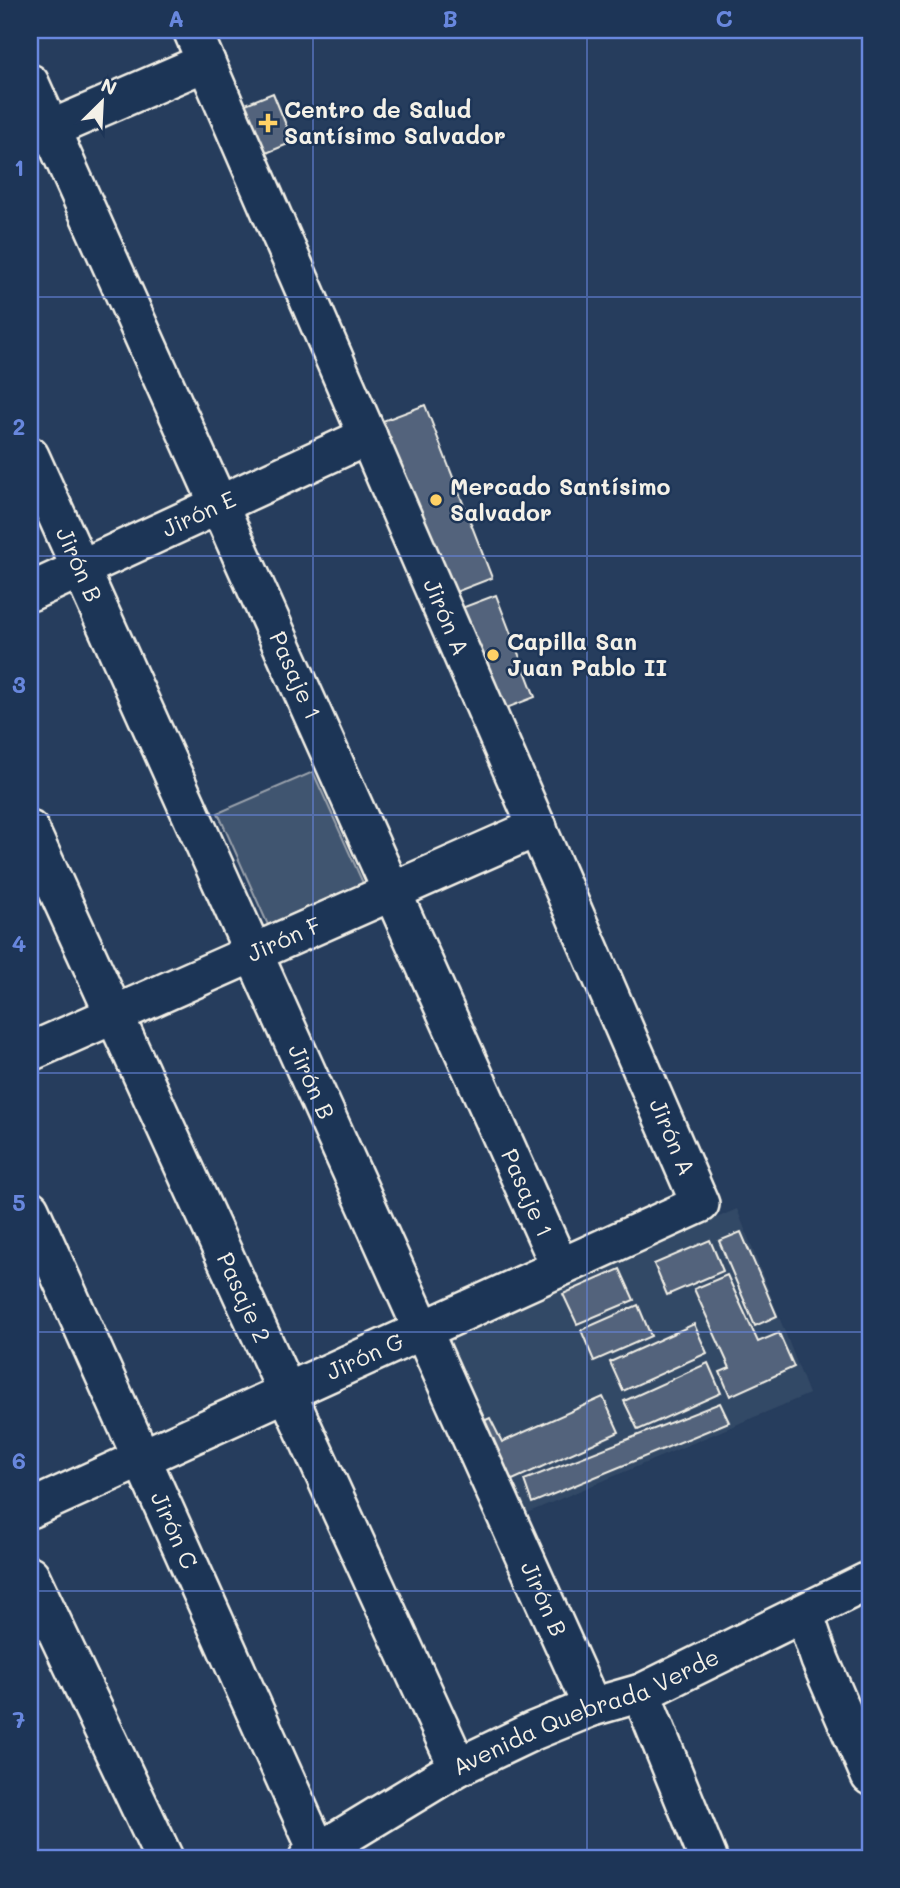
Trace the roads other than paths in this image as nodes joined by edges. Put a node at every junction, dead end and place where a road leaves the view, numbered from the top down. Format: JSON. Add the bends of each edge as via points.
{"nodes":[{"id":1,"x":199,"y":46,"type":"edge"},
{"id":2,"x":30,"y":83,"type":"edge"},
{"id":3,"x":40,"y":134,"type":"edge"},
{"id":4,"x":368,"y":436,"type":"junction"},
{"id":5,"x":30,"y":456,"type":"edge"},
{"id":6,"x":219,"y":505,"type":"junction"},
{"id":7,"x":80,"y":568,"type":"junction"},
{"id":8,"x":30,"y":592,"type":"edge"},
{"id":9,"x":538,"y":827,"type":"junction"},
{"id":10,"x":30,"y":830,"type":"edge"},
{"id":11,"x":392,"y":891,"type":"junction"},
{"id":12,"x":253,"y":953,"type":"junction"},
{"id":13,"x":114,"y":1014,"type":"junction"},
{"id":14,"x":30,"y":1052,"type":"edge"},
{"id":15,"x":701,"y":1204,"type":"joint"},
{"id":16,"x":30,"y":1209,"type":"edge"},
{"id":17,"x":561,"y":1267,"type":"junction"},
{"id":18,"x":423,"y":1330,"type":"junction"},
{"id":19,"x":287,"y":1392,"type":"junction"},
{"id":20,"x":141,"y":1458,"type":"junction"},
{"id":21,"x":30,"y":1508,"type":"edge"},
{"id":22,"x":30,"y":1575,"type":"edge"},
{"id":23,"x":870,"y":1580,"type":"edge"},
{"id":24,"x":804,"y":1613,"type":"junction"},
{"id":25,"x":640,"y":1693,"type":"junction"},
{"id":26,"x":592,"y":1707,"type":"junction"},
{"id":27,"x":458,"y":1768,"type":"junction"},
{"id":28,"x":870,"y":1776,"type":"edge"},
{"id":29,"x":313,"y":1849,"type":"edge"},
{"id":30,"x":164,"y":1858,"type":"edge"},
{"id":31,"x":278,"y":1858,"type":"edge"},
{"id":32,"x":708,"y":1858,"type":"edge"}],
"edges":[{"from":1,"to":3,"type":"street"},
{"from":1,"to":4,"type":"street","name":"Jirón A"},
{"from":2,"to":3,"type":"street","name":"Pasaje 1"},
{"from":3,"to":6,"type":"street","name":"Pasaje 1"},
{"from":4,"to":6,"type":"street","name":"Jirón E"},
{"from":4,"to":9,"type":"street","name":"Jirón A"},
{"from":5,"to":7,"type":"street","name":"Jirón B"},
{"from":6,"to":7,"type":"street","name":"Jirón E"},
{"from":6,"to":11,"type":"street","name":"Pasaje 1"},
{"from":7,"to":8,"type":"street","name":"Jirón E"},
{"from":7,"to":12,"type":"street","name":"Jirón B"},
{"from":9,"to":11,"type":"street","name":"Jirón F"},
{"from":9,"to":15,"type":"street","name":"Jirón A"},
{"from":10,"to":13,"type":"street","name":"Pasaje 2"},
{"from":11,"to":12,"type":"street","name":"Jirón F"},
{"from":11,"to":17,"type":"street","name":"Pasaje 1"},
{"from":12,"to":13,"type":"street","name":"Jirón F"},
{"from":12,"to":18,"type":"street","name":"Jirón B"},
{"from":13,"to":14,"type":"street","name":"Jirón F"},
{"from":13,"to":19,"type":"street","name":"Pasaje 2"},
{"from":15,"to":17,"type":"street","name":"Jirón G"},
{"from":16,"to":20,"type":"street","name":"Jirón C"},
{"from":17,"to":18,"type":"street","name":"Jirón G"},
{"from":18,"to":19,"type":"street","name":"Jirón G"},
{"from":18,"to":26,"type":"street","name":"Jirón B"},
{"from":19,"to":20,"type":"street","name":"Jirón G"},
{"from":19,"to":27,"type":"street","name":"Pasaje 2"},
{"from":20,"to":21,"type":"street","name":"Jirón G"},
{"from":20,"to":29,"type":"street","name":"Jirón C"},
{"from":22,"to":30,"type":"street"},
{"from":23,"to":24,"type":"street","name":"Avenida Quebrada Verde"},
{"from":24,"to":25,"type":"street","name":"Avenida Quebrada Verde"},
{"from":24,"to":28,"type":"street"},
{"from":25,"to":26,"type":"street","name":"Avenida Quebrada Verde"},
{"from":25,"to":32,"type":"street"},
{"from":26,"to":27,"type":"street","name":"Avenida Quebrada Verde"},
{"from":27,"to":29,"type":"street","name":"Avenida Quebrada Verde"},
{"from":29,"to":31,"type":"street","name":"Avenida Quebrada Verde"}]}
